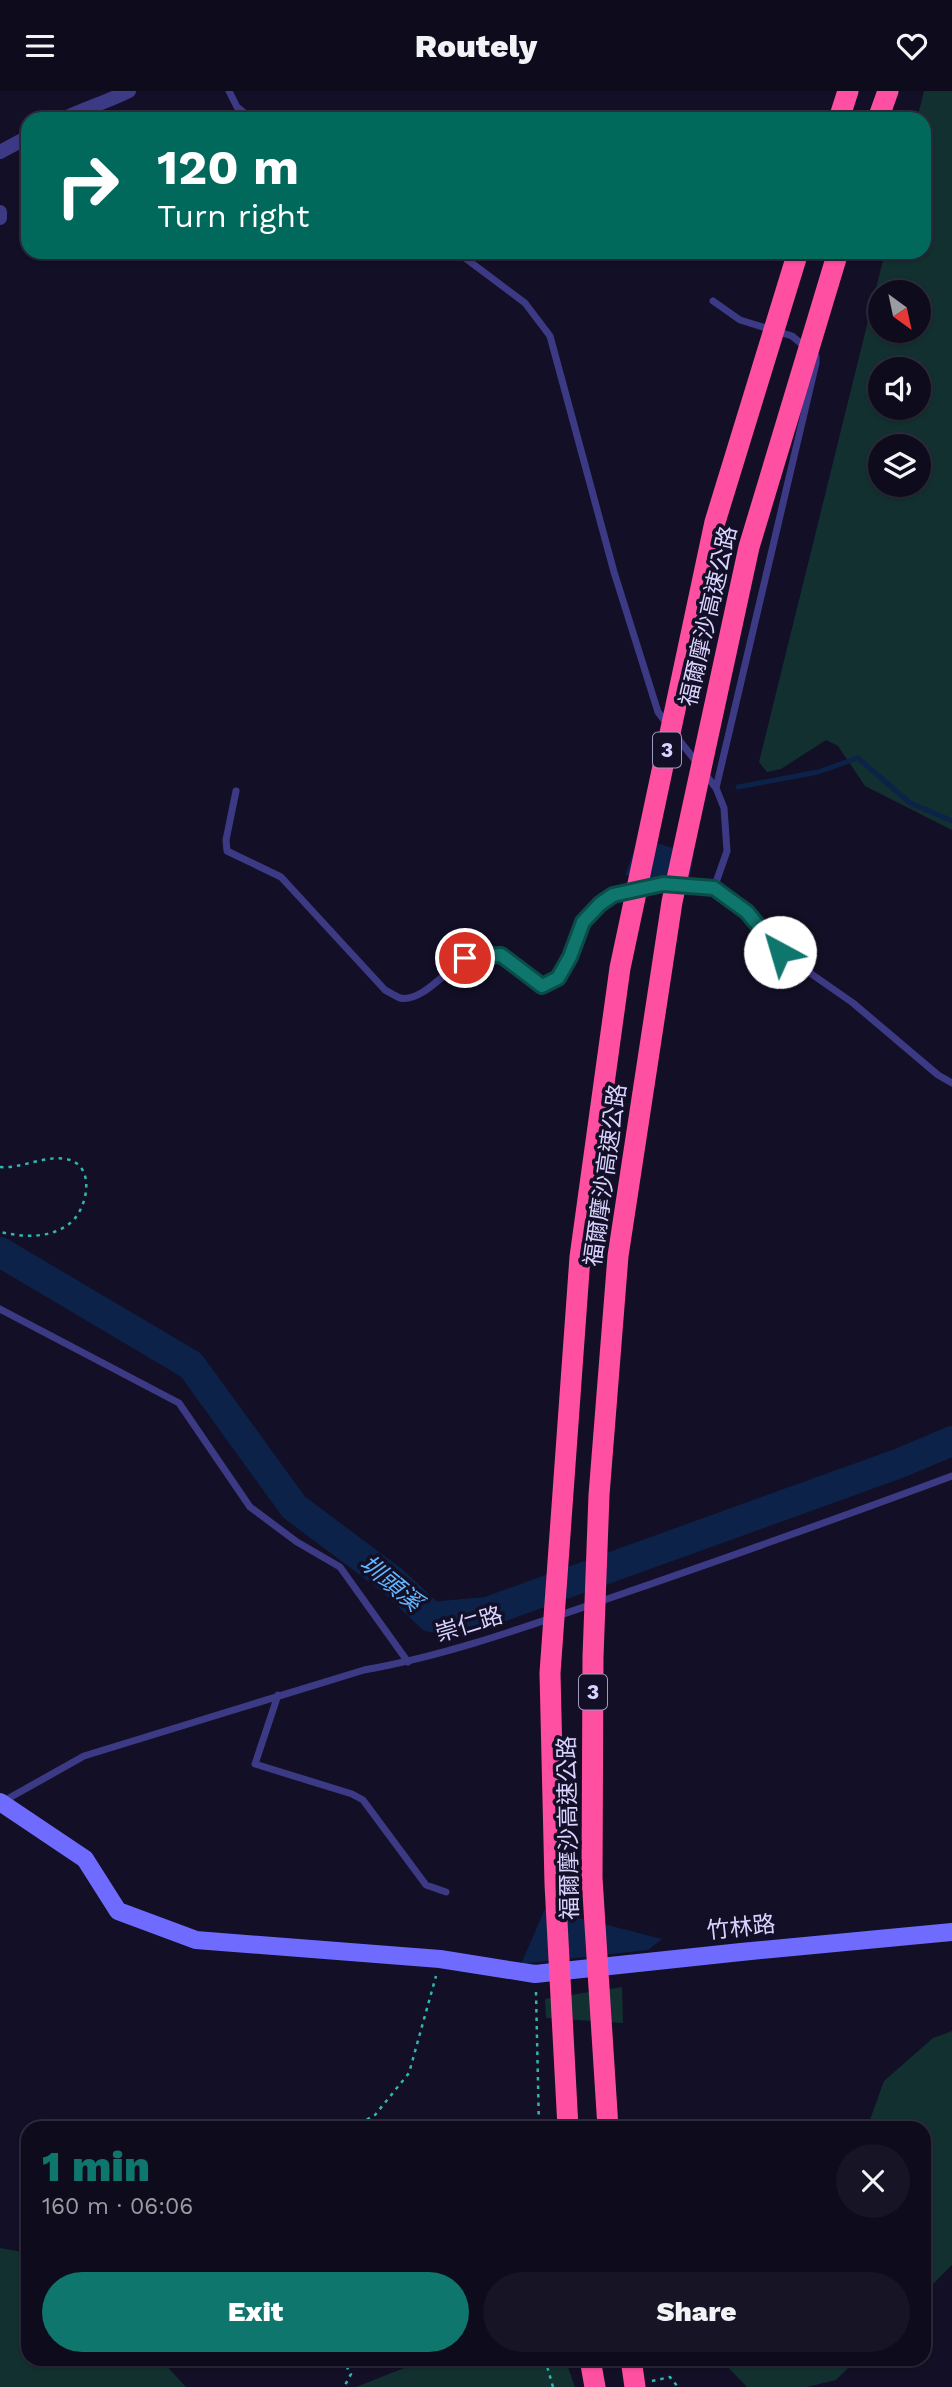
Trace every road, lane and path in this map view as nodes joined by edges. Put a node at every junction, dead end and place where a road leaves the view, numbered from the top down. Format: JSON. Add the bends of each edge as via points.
{"nodes":[{"id":1,"x":129,"y":91,"type":"edge"},
{"id":2,"x":229,"y":91,"type":"edge"},
{"id":3,"x":888,"y":91,"type":"edge"},
{"id":4,"x":846,"y":94,"type":"edge"},
{"id":5,"x":78,"y":112,"type":"edge"},
{"id":6,"x":243,"y":112,"type":"edge"},
{"id":7,"x":841,"y":112,"type":"edge"},
{"id":8,"x":880,"y":112,"type":"edge"},
{"id":9,"x":21,"y":141,"type":"edge"},
{"id":10,"x":0,"y":152,"type":"edge"},
{"id":11,"x":0,"y":212,"type":"edge"},
{"id":12,"x":0,"y":218,"type":"edge"},
{"id":13,"x":466,"y":259,"type":"edge"},
{"id":14,"x":796,"y":259,"type":"edge"},
{"id":15,"x":836,"y":259,"type":"edge"},
{"id":16,"x":713,"y":301,"type":"dead end"},
{"id":17,"x":716,"y":788,"type":"junction"},
{"id":18,"x":236,"y":791,"type":"dead end"},
{"id":19,"x":714,"y":888,"type":"junction"},
{"id":20,"x":952,"y":1083,"type":"edge"},
{"id":21,"x":0,"y":1167,"type":"edge"},
{"id":22,"x":0,"y":1232,"type":"edge"},
{"id":23,"x":0,"y":1309,"type":"edge"},
{"id":24,"x":952,"y":1476,"type":"edge"},
{"id":25,"x":408,"y":1662,"type":"junction"},
{"id":26,"x":278,"y":1695,"type":"junction"},
{"id":27,"x":1,"y":1801,"type":"edge"},
{"id":28,"x":446,"y":1892,"type":"dead end"},
{"id":29,"x":952,"y":1932,"type":"edge"},
{"id":30,"x":440,"y":1959,"type":"junction"},
{"id":31,"x":535,"y":1974,"type":"junction"},
{"id":32,"x":364,"y":2121,"type":"edge"},
{"id":33,"x":539,"y":2121,"type":"edge"},
{"id":34,"x":568,"y":2121,"type":"edge"},
{"id":35,"x":608,"y":2121,"type":"edge"},
{"id":36,"x":346,"y":2366,"type":"edge"},
{"id":37,"x":547,"y":2366,"type":"edge"},
{"id":38,"x":591,"y":2366,"type":"edge"},
{"id":39,"x":632,"y":2366,"type":"edge"},
{"id":40,"x":344,"y":2387,"type":"edge"},
{"id":41,"x":553,"y":2387,"type":"edge"},
{"id":42,"x":595,"y":2387,"type":"edge"},
{"id":43,"x":635,"y":2387,"type":"edge"}],
"edges":[{"from":1,"to":5,"type":"street"},
{"from":2,"to":6,"type":"lane"},
{"from":3,"to":8,"type":"highway"},
{"from":4,"to":7,"type":"highway"},
{"from":9,"to":10,"type":"street"},
{"from":11,"to":12,"type":"street"},
{"from":13,"to":17,"type":"lane","via":[[525,303],[550,336],[614,572],[658,712]]},
{"from":14,"to":34,"type":"highway","name":"福爾摩沙高速公路","number":"3","bridge":true,"via":[[715,522],[620,968],[580,1257],[550,1673]]},
{"from":15,"to":35,"type":"highway","name":"福爾摩沙高速公路","number":"3","bridge":true,"via":[[748,547],[673,902],[618,1256],[598,1495],[593,1657],[592,1878]]},
{"from":16,"to":17,"type":"lane","via":[[740,320],[792,336],[816,356]]},
{"from":17,"to":19,"type":"lane","via":[[724,808],[727,851]]},
{"from":18,"to":19,"type":"lane","via":[[228,851],[281,877],[385,990],[401,998],[427,989],[465,958],[478,954],[501,955],[542,986],[558,978],[583,922],[613,895],[663,884]]},
{"from":19,"to":20,"type":"lane","via":[[747,912],[780,952],[853,1003]]},
{"from":21,"to":22,"type":"path","via":[[60,1158],[82,1167],[86,1181],[80,1214],[68,1225],[33,1236]]},
{"from":23,"to":25,"type":"lane","via":[[178,1403],[250,1507],[340,1567]]},
{"from":24,"to":25,"type":"lane","name":"崇仁路","via":[[645,1586]]},
{"from":25,"to":26,"type":"lane","name":"崇仁路"},
{"from":26,"to":27,"type":"lane","name":"崇仁路","via":[[84,1756]]},
{"from":26,"to":28,"type":"lane","via":[[255,1764],[363,1800],[426,1885]]},
{"from":27,"to":30,"type":"street","name":"竹林路","via":[[85,1859],[118,1912],[196,1940]]},
{"from":29,"to":31,"type":"street","name":"竹林路"},
{"from":30,"to":31,"type":"street","name":"竹林路"},
{"from":30,"to":32,"type":"path","via":[[409,2073],[375,2115]]},
{"from":31,"to":33,"type":"path"},
{"from":36,"to":40,"type":"path","via":[[351,2375]]},
{"from":37,"to":41,"type":"path"},
{"from":38,"to":42,"type":"highway"},
{"from":39,"to":43,"type":"highway","bridge":true}]}
